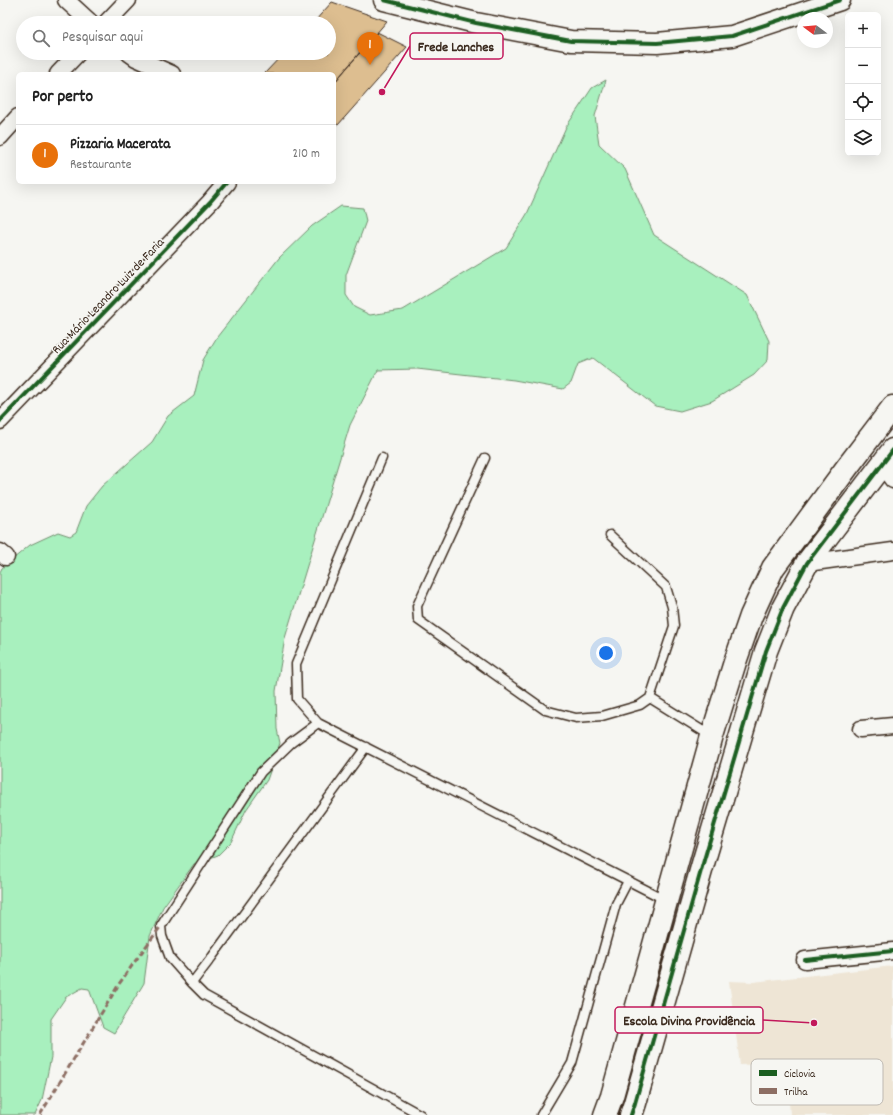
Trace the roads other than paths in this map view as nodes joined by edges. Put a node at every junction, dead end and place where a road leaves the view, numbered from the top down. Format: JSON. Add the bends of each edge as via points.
{"nodes":[{"id":1,"x":66,"y":0,"type":"edge"},
{"id":2,"x":128,"y":0,"type":"edge"},
{"id":3,"x":384,"y":0,"type":"edge"},
{"id":4,"x":840,"y":0,"type":"edge"},
{"id":5,"x":83,"y":16,"type":"edge"},
{"id":6,"x":113,"y":16,"type":"edge"},
{"id":7,"x":71,"y":60,"type":"edge"},
{"id":8,"x":140,"y":60,"type":"edge"},
{"id":9,"x":60,"y":72,"type":"edge"},
{"id":10,"x":168,"y":72,"type":"edge"},
{"id":11,"x":16,"y":119,"type":"edge"},
{"id":12,"x":0,"y":137,"type":"edge"},
{"id":13,"x":225,"y":184,"type":"edge"},
{"id":14,"x":893,"y":407,"type":"edge"},
{"id":15,"x":0,"y":421,"type":"edge"},
{"id":16,"x":382,"y":458,"type":"dead end"},
{"id":17,"x":485,"y":458,"type":"dead end"},
{"id":18,"x":889,"y":465,"type":"edge"},
{"id":19,"x":610,"y":535,"type":"dead end"},
{"id":20,"x":893,"y":551,"type":"edge"},
{"id":21,"x":807,"y":563,"type":"junction"},
{"id":22,"x":650,"y":698,"type":"junction"},
{"id":23,"x":318,"y":723,"type":"junction"},
{"id":24,"x":893,"y":726,"type":"edge"},
{"id":25,"x":861,"y":729,"type":"dead end"},
{"id":26,"x":712,"y":736,"type":"junction"},
{"id":27,"x":366,"y":747,"type":"junction"},
{"id":28,"x":628,"y":881,"type":"junction"},
{"id":29,"x":667,"y":900,"type":"junction"},
{"id":30,"x":893,"y":951,"type":"edge"},
{"id":31,"x":805,"y":960,"type":"dead end"},
{"id":32,"x":192,"y":983,"type":"junction"},
{"id":33,"x":421,"y":1115,"type":"edge"},
{"id":34,"x":541,"y":1115,"type":"edge"},
{"id":35,"x":605,"y":1115,"type":"edge"},
{"id":36,"x":631,"y":1115,"type":"edge"}],
"edges":[{"from":1,"to":5,"type":"street"},
{"from":2,"to":6,"type":"street"},
{"from":3,"to":4,"type":"street","via":[[476,23],[571,41],[657,43],[732,36]]},
{"from":7,"to":9,"type":"street"},
{"from":8,"to":10,"type":"street"},
{"from":11,"to":12,"type":"street"},
{"from":13,"to":15,"type":"street","name":"Rua Mário Leandro Luiz de Faria"},
{"from":14,"to":26,"type":"main road","via":[[773,568],[751,616]]},
{"from":16,"to":23,"type":"lane","via":[[296,664],[298,699]]},
{"from":17,"to":22,"type":"lane","via":[[417,606],[418,620],[544,710],[576,718],[602,716],[640,705]]},
{"from":18,"to":21,"type":"main road"},
{"from":19,"to":22,"type":"lane","via":[[666,587],[672,607],[674,626]]},
{"from":20,"to":21,"type":"street"},
{"from":21,"to":36,"type":"main road","via":[[783,608],[766,651]]},
{"from":22,"to":26,"type":"lane"},
{"from":23,"to":27,"type":"lane"},
{"from":23,"to":32,"type":"lane","via":[[261,772],[161,926],[170,958]]},
{"from":24,"to":25,"type":"street"},
{"from":26,"to":29,"type":"main road"},
{"from":27,"to":28,"type":"lane"},
{"from":27,"to":32,"type":"lane"},
{"from":28,"to":29,"type":"lane"},
{"from":28,"to":34,"type":"lane","via":[[616,904],[572,1063]]},
{"from":29,"to":35,"type":"main road"},
{"from":30,"to":31,"type":"street"},
{"from":32,"to":33,"type":"lane","via":[[204,995]]}]}
